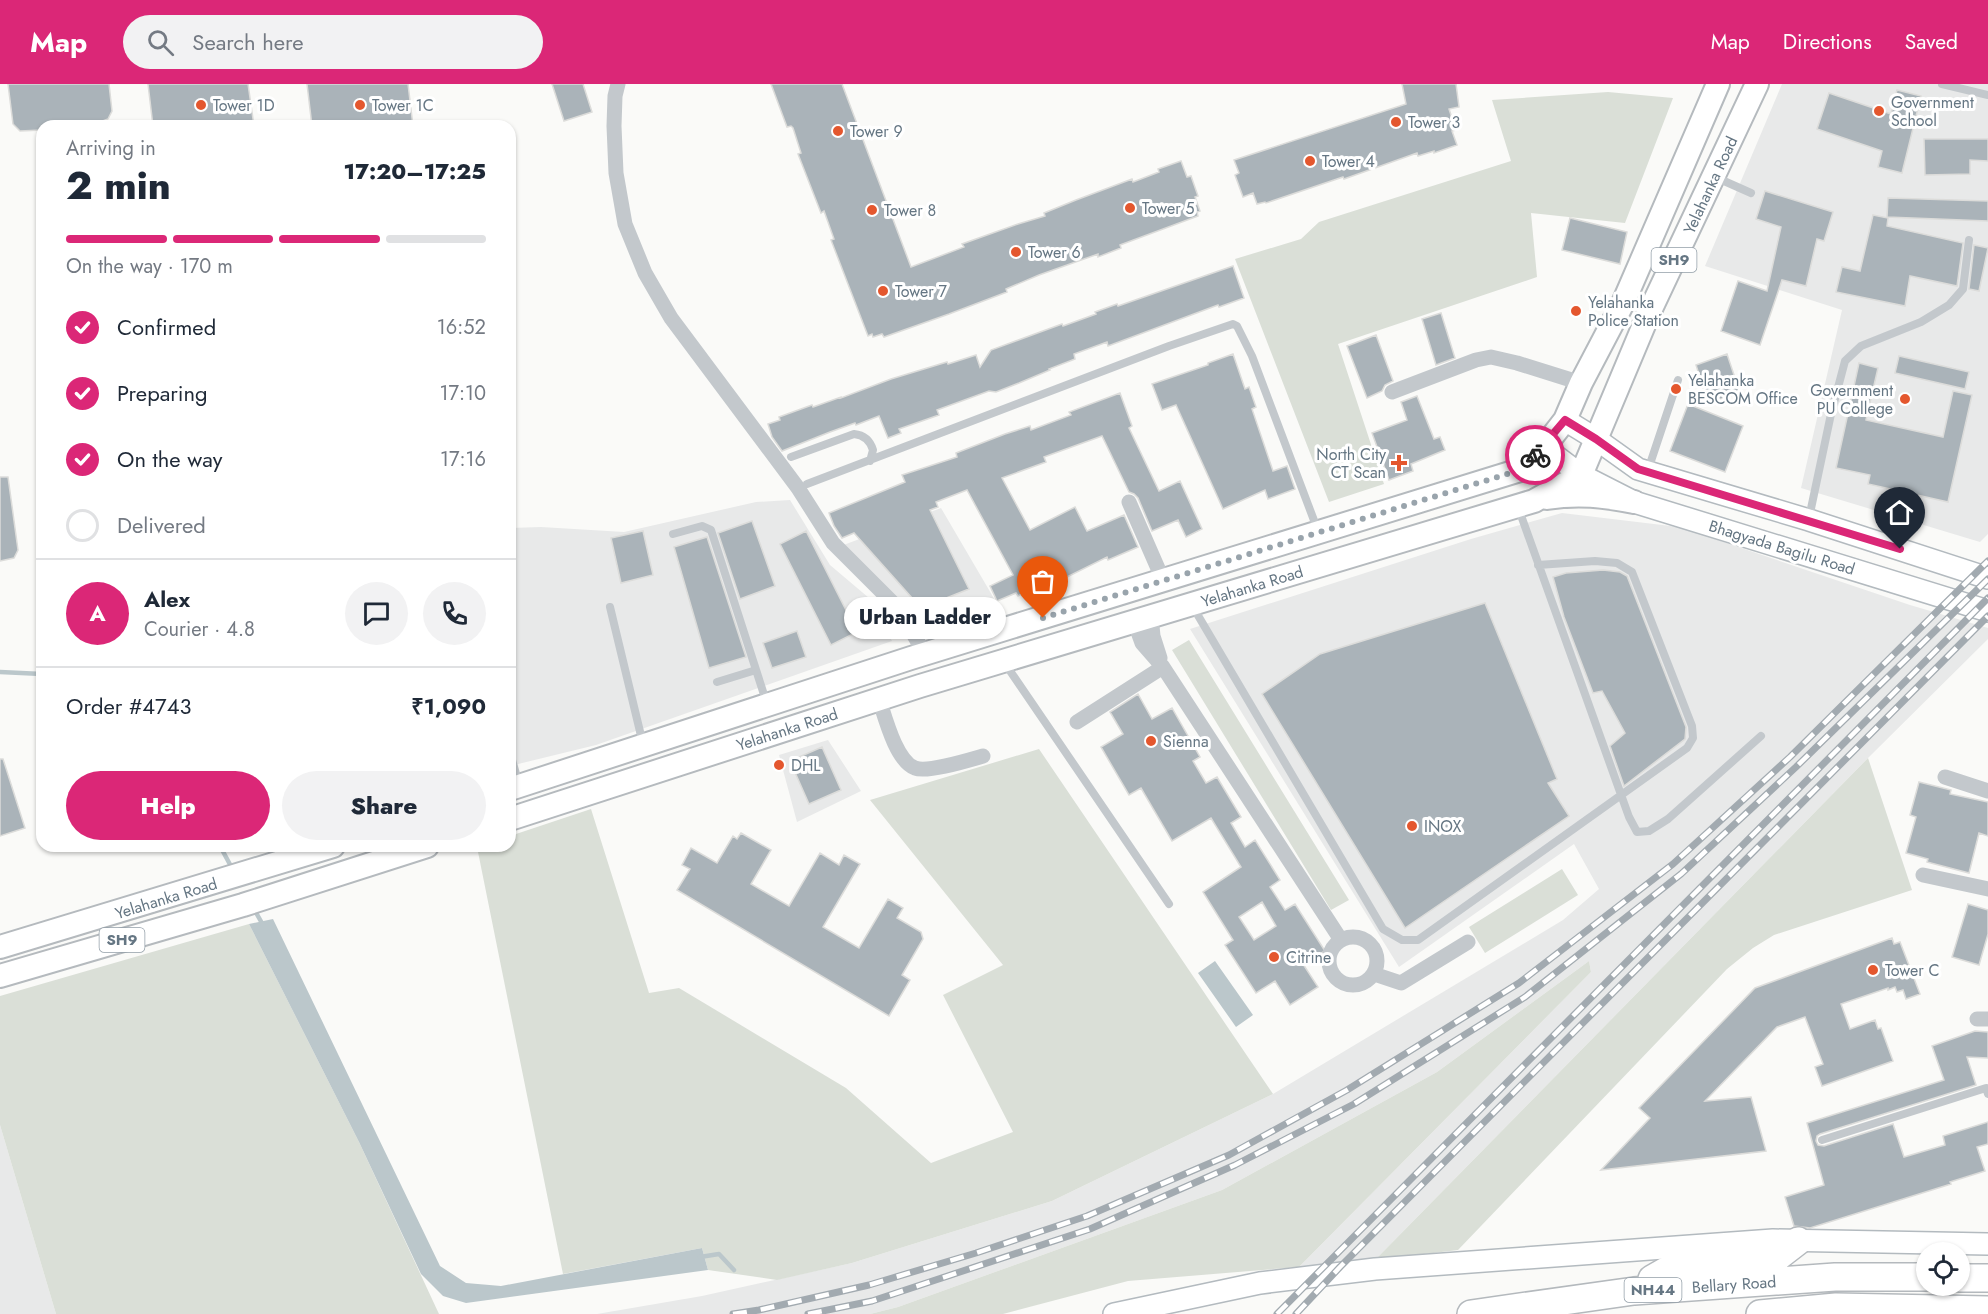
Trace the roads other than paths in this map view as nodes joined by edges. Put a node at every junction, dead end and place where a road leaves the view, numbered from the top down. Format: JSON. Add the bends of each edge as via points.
{"nodes":[{"id":1,"x":618,"y":84,"type":"edge"},
{"id":2,"x":1718,"y":84,"type":"edge"},
{"id":3,"x":1942,"y":84,"type":"edge"},
{"id":4,"x":1749,"y":87,"type":"edge"},
{"id":5,"x":1988,"y":95,"type":"edge"},
{"id":6,"x":1713,"y":177,"type":"junction"},
{"id":7,"x":1751,"y":193,"type":"dead end"},
{"id":8,"x":1969,"y":240,"type":"dead end"},
{"id":9,"x":1678,"y":380,"type":"dead end"},
{"id":10,"x":1581,"y":383,"type":"junction"},
{"id":11,"x":1392,"y":392,"type":"dead end"},
{"id":12,"x":1565,"y":420,"type":"junction"},
{"id":13,"x":1596,"y":439,"type":"junction"},
{"id":14,"x":1544,"y":447,"type":"junction"},
{"id":15,"x":791,"y":457,"type":"dead end"},
{"id":16,"x":870,"y":461,"type":"junction"},
{"id":17,"x":1648,"y":472,"type":"junction"},
{"id":18,"x":1581,"y":475,"type":"junction"},
{"id":19,"x":807,"y":484,"type":"dead end"},
{"id":20,"x":1129,"y":502,"type":"dead end"},
{"id":21,"x":1634,"y":502,"type":"junction"},
{"id":22,"x":1526,"y":503,"type":"junction"},
{"id":23,"x":1809,"y":520,"type":"junction"},
{"id":24,"x":1318,"y":532,"type":"junction"},
{"id":25,"x":673,"y":534,"type":"dead end"},
{"id":26,"x":1538,"y":565,"type":"junction"},
{"id":27,"x":1988,"y":578,"type":"edge"},
{"id":28,"x":1163,"y":580,"type":"junction"},
{"id":29,"x":1191,"y":604,"type":"junction"},
{"id":30,"x":610,"y":607,"type":"dead end"},
{"id":31,"x":1988,"y":611,"type":"edge"},
{"id":32,"x":1142,"y":619,"type":"junction"},
{"id":33,"x":1003,"y":630,"type":"junction"},
{"id":34,"x":935,"y":651,"type":"junction"},
{"id":35,"x":1004,"y":661,"type":"junction"},
{"id":36,"x":1163,"y":667,"type":"junction"},
{"id":37,"x":756,"y":670,"type":"junction"},
{"id":38,"x":717,"y":682,"type":"dead end"},
{"id":39,"x":879,"y":699,"type":"junction"},
{"id":40,"x":767,"y":705,"type":"junction"},
{"id":41,"x":1077,"y":722,"type":"dead end"},
{"id":42,"x":1761,"y":736,"type":"dead end"},
{"id":43,"x":644,"y":745,"type":"junction"},
{"id":44,"x":983,"y":756,"type":"dead end"},
{"id":45,"x":1945,"y":777,"type":"dead end"},
{"id":46,"x":516,"y":787,"type":"edge"},
{"id":47,"x":1988,"y":791,"type":"edge"},
{"id":48,"x":1622,"y":795,"type":"junction"},
{"id":49,"x":516,"y":817,"type":"edge"},
{"id":50,"x":316,"y":852,"type":"edge"},
{"id":51,"x":337,"y":852,"type":"edge"},
{"id":52,"x":409,"y":852,"type":"edge"},
{"id":53,"x":344,"y":873,"type":"junction"},
{"id":54,"x":1923,"y":875,"type":"dead end"},
{"id":55,"x":1988,"y":889,"type":"edge"},
{"id":56,"x":178,"y":894,"type":"junction"},
{"id":57,"x":1169,"y":904,"type":"dead end"},
{"id":58,"x":186,"y":921,"type":"junction"},
{"id":59,"x":1341,"y":940,"type":"junction"},
{"id":60,"x":1468,"y":942,"type":"dead end"},
{"id":61,"x":0,"y":947,"type":"edge"},
{"id":62,"x":1374,"y":974,"type":"junction"},
{"id":63,"x":0,"y":976,"type":"edge"},
{"id":64,"x":1988,"y":1094,"type":"edge"},
{"id":65,"x":1822,"y":1140,"type":"dead end"},
{"id":66,"x":1798,"y":1241,"type":"junction"},
{"id":67,"x":1988,"y":1244,"type":"edge"},
{"id":68,"x":1916,"y":1277,"type":"edge"},
{"id":69,"x":1970,"y":1278,"type":"edge"},
{"id":70,"x":1988,"y":1278,"type":"edge"},
{"id":71,"x":1634,"y":1291,"type":"junction"},
{"id":72,"x":1988,"y":1310,"type":"edge"},
{"id":73,"x":1114,"y":1314,"type":"edge"},
{"id":74,"x":1471,"y":1314,"type":"edge"},
{"id":75,"x":1760,"y":1314,"type":"edge"}],
"edges":[{"from":1,"to":34,"type":"street","via":[[614,126],[616,172],[625,224],[645,273],[671,318],[798,488],[833,543]]},
{"from":2,"to":10,"type":"main road","name":"Yelahanka Road","number":"SH9","via":[[1624,301]]},
{"from":3,"to":5,"type":"lane"},
{"from":4,"to":6,"type":"main road","name":"Yelahanka Road","number":"SH9"},
{"from":6,"to":7,"type":"lane"},
{"from":6,"to":13,"type":"main road","name":"Yelahanka Road","number":"SH9"},
{"from":8,"to":23,"type":"lane","via":[[1963,289],[1949,305],[1920,322],[1861,346],[1845,361]]},
{"from":9,"to":17,"type":"lane"},
{"from":10,"to":11,"type":"street","via":[[1491,357]]},
{"from":10,"to":12,"type":"main road","name":"Yelahanka Road","number":"SH9"},
{"from":12,"to":13,"type":"main road","name":"Bhagyada Bagilu Road"},
{"from":12,"to":14,"type":"main road","name":"Yelahanka Road","number":"SH9"},
{"from":13,"to":17,"type":"main road","name":"Bhagyada Bagilu Road"},
{"from":13,"to":18,"type":"main road","name":"Yelahanka Road","number":"SH9"},
{"from":14,"to":18,"type":"main road","name":"Bhagyada Bagilu Road"},
{"from":14,"to":24,"type":"main road","name":"Yelahanka Road","number":"SH9","via":[[1520,470]]},
{"from":15,"to":16,"type":"lane","via":[[854,434],[869,441],[873,450]]},
{"from":16,"to":19,"type":"lane"},
{"from":16,"to":24,"type":"lane","via":[[1233,324],[1252,356]]},
{"from":17,"to":23,"type":"main road","name":"Bhagyada Bagilu Road"},
{"from":18,"to":21,"type":"main road","name":"Bhagyada Bagilu Road"},
{"from":18,"to":22,"type":"main road","name":"Yelahanka Road"},
{"from":20,"to":28,"type":"street"},
{"from":21,"to":22,"type":"main road","via":[[1594,495]]},
{"from":21,"to":31,"type":"main road","name":"Bhagyada Bagilu Road"},
{"from":22,"to":26,"type":"lane"},
{"from":22,"to":29,"type":"main road","name":"Yelahanka Road"},
{"from":23,"to":27,"type":"main road","name":"Bhagyada Bagilu Road"},
{"from":24,"to":28,"type":"main road","name":"Yelahanka Road","number":"SH9"},
{"from":25,"to":37,"type":"lane","via":[[702,526],[711,530]]},
{"from":26,"to":48,"type":"lane"},
{"from":26,"to":48,"type":"lane","via":[[1595,561],[1617,563],[1632,573],[1692,726],[1693,738],[1687,748]]},
{"from":28,"to":33,"type":"main road","name":"Yelahanka Road","number":"SH9"},
{"from":29,"to":32,"type":"main road","name":"Yelahanka Road"},
{"from":29,"to":48,"type":"lane","via":[[1383,929],[1402,940],[1418,939]]},
{"from":30,"to":43,"type":"lane"},
{"from":32,"to":35,"type":"main road","name":"Yelahanka Road"},
{"from":32,"to":36,"type":"street","via":[[1153,636]]},
{"from":33,"to":34,"type":"main road","name":"Yelahanka Road","number":"SH9"},
{"from":33,"to":34,"type":"lane","via":[[981,602],[940,616],[936,621]]},
{"from":34,"to":40,"type":"main road","name":"Yelahanka Road","number":"SH9"},
{"from":35,"to":39,"type":"main road","name":"Yelahanka Road"},
{"from":35,"to":57,"type":"lane"},
{"from":36,"to":41,"type":"street"},
{"from":36,"to":59,"type":"street"},
{"from":37,"to":38,"type":"lane"},
{"from":37,"to":40,"type":"lane"},
{"from":39,"to":44,"type":"street","via":[[905,762],[916,769]]},
{"from":39,"to":49,"type":"main road","name":"Yelahanka Road"},
{"from":40,"to":43,"type":"main road","name":"Yelahanka Road","number":"SH9"},
{"from":42,"to":48,"type":"lane","via":[[1668,819],[1649,831],[1637,832]]},
{"from":43,"to":46,"type":"main road","name":"Yelahanka Road","number":"SH9"},
{"from":45,"to":47,"type":"street"},
{"from":50,"to":56,"type":"main road","name":"Yelahanka Road","number":"SH9"},
{"from":51,"to":53,"type":"main road"},
{"from":52,"to":53,"type":"main road","number":"SH9"},
{"from":53,"to":58,"type":"main road","name":"Yelahanka Road","number":"SH9"},
{"from":54,"to":55,"type":"street"},
{"from":56,"to":58,"type":"main road"},
{"from":56,"to":61,"type":"main road","name":"Yelahanka Road","number":"SH9"},
{"from":58,"to":63,"type":"main road","name":"Yelahanka Road","number":"SH9"},
{"from":59,"to":62,"type":"street","via":[[1357,937],[1371,944],[1377,959]]},
{"from":59,"to":62,"type":"street","via":[[1329,960],[1339,981],[1362,984]]},
{"from":60,"to":62,"type":"street","via":[[1401,983]]},
{"from":64,"to":65,"type":"lane","via":[[1986,1088]]},
{"from":66,"to":67,"type":"main road"},
{"from":66,"to":71,"type":"highway","via":[[1776,1258],[1666,1271]]},
{"from":66,"to":73,"type":"main road","via":[[1375,1269],[1260,1283]]},
{"from":68,"to":71,"type":"highway","name":"Bellary Road","number":"NH44","via":[[1835,1277]]},
{"from":69,"to":70,"type":"highway"},
{"from":71,"to":74,"type":"highway","name":"Bellary Road","number":"NH44"},
{"from":72,"to":75,"type":"highway","name":"Bellary Road","via":[[1836,1307]]}]}
